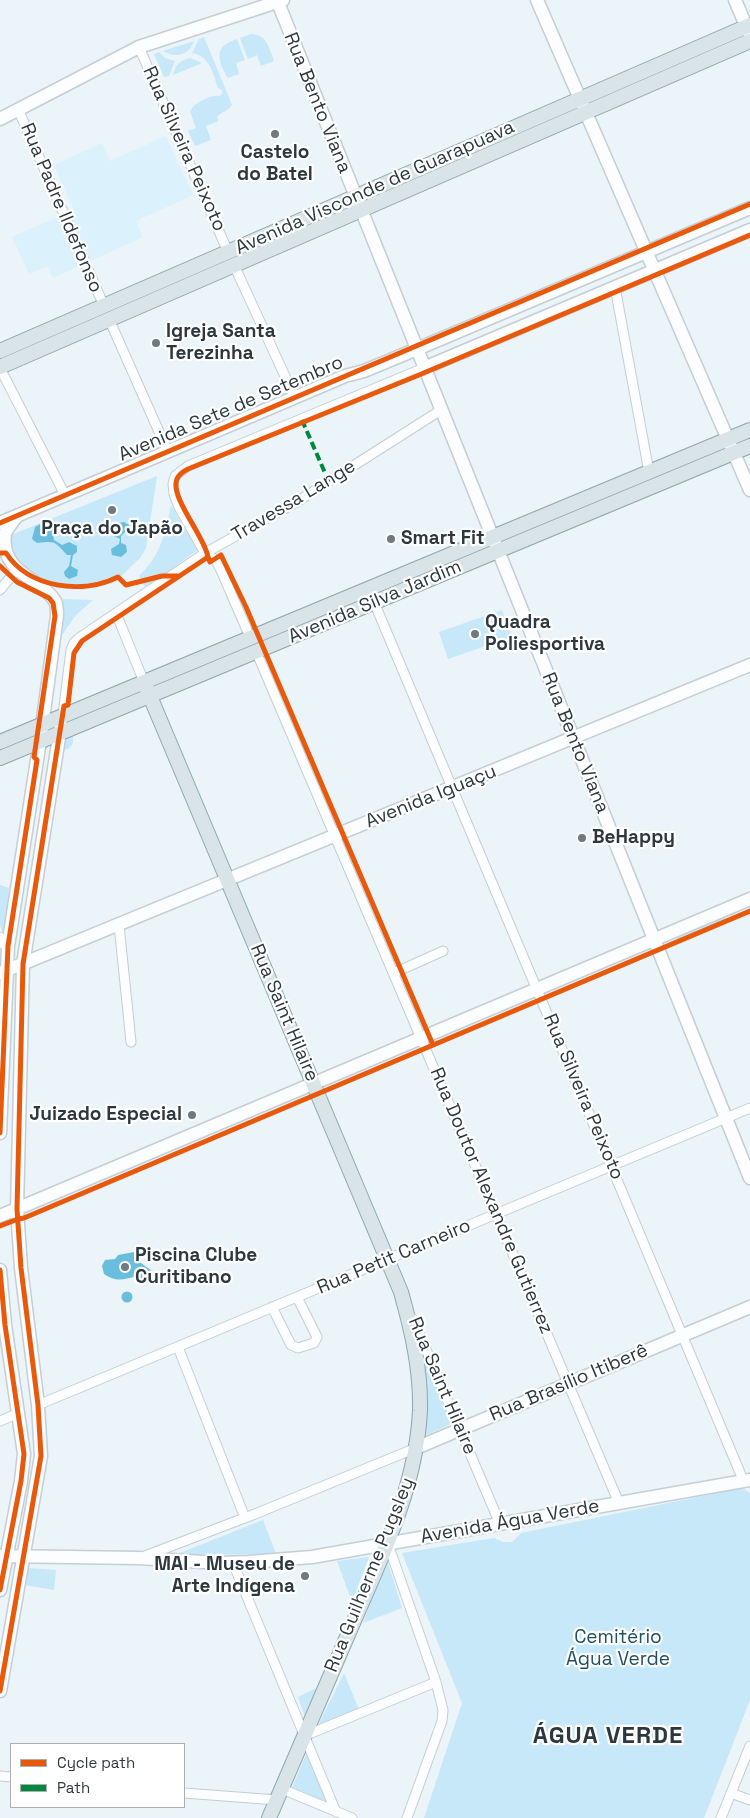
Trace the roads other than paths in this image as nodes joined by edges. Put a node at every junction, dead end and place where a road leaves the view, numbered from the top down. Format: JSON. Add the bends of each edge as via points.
{"nodes":[{"id":1,"x":537,"y":0,"type":"edge"},
{"id":2,"x":735,"y":0,"type":"edge"},
{"id":3,"x":279,"y":1,"type":"edge"},
{"id":4,"x":749,"y":29,"type":"edge"},
{"id":5,"x":750,"y":41,"type":"edge"},
{"id":6,"x":139,"y":47,"type":"junction"},
{"id":7,"x":649,"y":69,"type":"junction"},
{"id":8,"x":644,"y":87,"type":"junction"},
{"id":9,"x":580,"y":99,"type":"junction"},
{"id":10,"x":18,"y":109,"type":"junction"},
{"id":11,"x":586,"y":112,"type":"junction"},
{"id":12,"x":0,"y":118,"type":"edge"},
{"id":13,"x":418,"y":169,"type":"junction"},
{"id":14,"x":443,"y":174,"type":"junction"},
{"id":15,"x":355,"y":196,"type":"junction"},
{"id":16,"x":750,"y":208,"type":"edge"},
{"id":17,"x":361,"y":210,"type":"junction"},
{"id":18,"x":750,"y":230,"type":"edge"},
{"id":19,"x":251,"y":242,"type":"junction"},
{"id":20,"x":271,"y":249,"type":"junction"},
{"id":21,"x":228,"y":252,"type":"junction"},
{"id":22,"x":647,"y":253,"type":"junction"},
{"id":23,"x":234,"y":265,"type":"junction"},
{"id":24,"x":654,"y":271,"type":"junction"},
{"id":25,"x":177,"y":274,"type":"junction"},
{"id":26,"x":615,"y":288,"type":"junction"},
{"id":27,"x":166,"y":295,"type":"junction"},
{"id":28,"x":104,"y":306,"type":"junction"},
{"id":29,"x":109,"y":319,"type":"junction"},
{"id":30,"x":42,"y":333,"type":"junction"},
{"id":31,"x":70,"y":336,"type":"junction"},
{"id":32,"x":417,"y":349,"type":"junction"},
{"id":33,"x":0,"y":351,"type":"edge"},
{"id":34,"x":0,"y":367,"type":"edge"},
{"id":35,"x":424,"y":368,"type":"junction"},
{"id":36,"x":295,"y":398,"type":"junction"},
{"id":37,"x":441,"y":410,"type":"junction"},
{"id":38,"x":750,"y":430,"type":"edge"},
{"id":39,"x":728,"y":439,"type":"junction"},
{"id":40,"x":750,"y":446,"type":"edge"},
{"id":41,"x":168,"y":452,"type":"junction"},
{"id":42,"x":734,"y":453,"type":"junction"},
{"id":43,"x":649,"y":472,"type":"junction"},
{"id":44,"x":750,"y":490,"type":"edge"},
{"id":45,"x":64,"y":495,"type":"junction"},
{"id":46,"x":580,"y":500,"type":"junction"},
{"id":47,"x":596,"y":510,"type":"junction"},
{"id":48,"x":18,"y":515,"type":"junction"},
{"id":49,"x":0,"y":524,"type":"edge"},
{"id":50,"x":492,"y":537,"type":"junction"},
{"id":51,"x":498,"y":551,"type":"junction"},
{"id":52,"x":205,"y":553,"type":"junction"},
{"id":53,"x":425,"y":565,"type":"junction"},
{"id":54,"x":14,"y":573,"type":"junction"},
{"id":55,"x":0,"y":590,"type":"edge"},
{"id":56,"x":402,"y":591,"type":"junction"},
{"id":57,"x":374,"y":602,"type":"junction"},
{"id":58,"x":332,"y":604,"type":"junction"},
{"id":59,"x":354,"y":611,"type":"junction"},
{"id":60,"x":116,"y":613,"type":"junction"},
{"id":61,"x":250,"y":637,"type":"junction"},
{"id":62,"x":256,"y":651,"type":"junction"},
{"id":63,"x":750,"y":665,"type":"edge"},
{"id":64,"x":144,"y":682,"type":"junction"},
{"id":65,"x":150,"y":696,"type":"junction"},
{"id":66,"x":63,"y":716,"type":"junction"},
{"id":67,"x":43,"y":724,"type":"junction"},
{"id":68,"x":61,"y":733,"type":"junction"},
{"id":69,"x":573,"y":738,"type":"junction"},
{"id":70,"x":40,"y":741,"type":"junction"},
{"id":71,"x":0,"y":743,"type":"edge"},
{"id":72,"x":18,"y":750,"type":"junction"},
{"id":73,"x":0,"y":758,"type":"edge"},
{"id":74,"x":452,"y":788,"type":"junction"},
{"id":75,"x":335,"y":836,"type":"junction"},
{"id":76,"x":228,"y":880,"type":"junction"},
{"id":77,"x":750,"y":898,"type":"edge"},
{"id":78,"x":119,"y":925,"type":"junction"},
{"id":79,"x":654,"y":939,"type":"junction"},
{"id":80,"x":27,"y":940,"type":"junction"},
{"id":81,"x":4,"y":942,"type":"edge"},
{"id":82,"x":443,"y":951,"type":"dead end"},
{"id":83,"x":45,"y":955,"type":"junction"},
{"id":84,"x":23,"y":964,"type":"junction"},
{"id":85,"x":3,"y":972,"type":"edge"},
{"id":86,"x":394,"y":973,"type":"junction"},
{"id":87,"x":537,"y":989,"type":"junction"},
{"id":88,"x":421,"y":1038,"type":"junction"},
{"id":89,"x":131,"y":1042,"type":"dead end"},
{"id":90,"x":314,"y":1083,"type":"junction"},
{"id":91,"x":750,"y":1108,"type":"edge"},
{"id":92,"x":726,"y":1118,"type":"junction"},
{"id":93,"x":0,"y":1133,"type":"edge"},
{"id":94,"x":612,"y":1166,"type":"junction"},
{"id":95,"x":750,"y":1178,"type":"edge"},
{"id":96,"x":17,"y":1209,"type":"junction"},
{"id":97,"x":496,"y":1214,"type":"junction"},
{"id":98,"x":0,"y":1216,"type":"edge"},
{"id":99,"x":388,"y":1259,"type":"junction"},
{"id":100,"x":0,"y":1270,"type":"edge"},
{"id":101,"x":402,"y":1292,"type":"junction"},
{"id":102,"x":297,"y":1297,"type":"junction"},
{"id":103,"x":272,"y":1307,"type":"junction"},
{"id":104,"x":750,"y":1307,"type":"edge"},
{"id":105,"x":683,"y":1335,"type":"junction"},
{"id":106,"x":178,"y":1347,"type":"junction"},
{"id":107,"x":568,"y":1384,"type":"junction"},
{"id":108,"x":38,"y":1405,"type":"junction"},
{"id":109,"x":19,"y":1413,"type":"junction"},
{"id":110,"x":0,"y":1421,"type":"edge"},
{"id":111,"x":460,"y":1429,"type":"junction"},
{"id":112,"x":416,"y":1448,"type":"junction"},
{"id":113,"x":747,"y":1481,"type":"edge"},
{"id":114,"x":619,"y":1503,"type":"junction"},
{"id":115,"x":244,"y":1518,"type":"junction"},
{"id":116,"x":500,"y":1524,"type":"junction"},
{"id":117,"x":388,"y":1543,"type":"junction"},
{"id":118,"x":3,"y":1556,"type":"edge"},
{"id":119,"x":24,"y":1557,"type":"junction"},
{"id":120,"x":138,"y":1558,"type":"junction"},
{"id":121,"x":233,"y":1563,"type":"junction"},
{"id":122,"x":0,"y":1590,"type":"edge"},
{"id":123,"x":436,"y":1682,"type":"junction"},
{"id":124,"x":0,"y":1691,"type":"edge"},
{"id":125,"x":304,"y":1736,"type":"junction"},
{"id":126,"x":750,"y":1746,"type":"edge"},
{"id":127,"x":185,"y":1793,"type":"edge"},
{"id":128,"x":732,"y":1793,"type":"junction"},
{"id":129,"x":279,"y":1795,"type":"junction"},
{"id":130,"x":750,"y":1800,"type":"edge"},
{"id":131,"x":336,"y":1812,"type":"junction"},
{"id":132,"x":269,"y":1818,"type":"edge"},
{"id":133,"x":352,"y":1818,"type":"edge"},
{"id":134,"x":406,"y":1818,"type":"edge"},
{"id":135,"x":722,"y":1818,"type":"edge"}],
"edges":[{"from":1,"to":9,"type":"main road"},
{"from":2,"to":4,"type":"main road"},
{"from":3,"to":6,"type":"main road"},
{"from":3,"to":15,"type":"main road","name":"Rua Bento Viana"},
{"from":4,"to":7,"type":"main road","name":"Avenida Visconde de Guarapuava"},
{"from":5,"to":8,"type":"main road","name":"Avenida Visconde de Guarapuava"},
{"from":6,"to":10,"type":"main road"},
{"from":6,"to":21,"type":"street","name":"Rua Silveira Peixoto"},
{"from":7,"to":8,"type":"main road"},
{"from":7,"to":9,"type":"main road","name":"Avenida Visconde de Guarapuava"},
{"from":8,"to":11,"type":"main road","name":"Avenida Visconde de Guarapuava"},
{"from":9,"to":11,"type":"main road"},
{"from":9,"to":13,"type":"main road","name":"Avenida Visconde de Guarapuava"},
{"from":10,"to":12,"type":"main road"},
{"from":10,"to":28,"type":"street","name":"Rua Padre Ildefonso"},
{"from":11,"to":14,"type":"main road","name":"Avenida Visconde de Guarapuava"},
{"from":11,"to":22,"type":"main road"},
{"from":13,"to":14,"type":"main road"},
{"from":13,"to":15,"type":"main road","name":"Avenida Visconde de Guarapuava"},
{"from":14,"to":17,"type":"main road","name":"Avenida Visconde de Guarapuava"},
{"from":15,"to":17,"type":"main road","name":"Rua Bento Viana"},
{"from":15,"to":19,"type":"main road","name":"Avenida Visconde de Guarapuava"},
{"from":16,"to":22,"type":"main road","name":"Avenida Sete de Setembro"},
{"from":17,"to":20,"type":"main road","name":"Avenida Visconde de Guarapuava"},
{"from":17,"to":32,"type":"main road","name":"Rua Bento Viana"},
{"from":18,"to":24,"type":"main road","name":"Avenida Sete de Setembro"},
{"from":19,"to":20,"type":"main road"},
{"from":19,"to":21,"type":"main road","name":"Avenida Visconde de Guarapuava"},
{"from":20,"to":23,"type":"main road","name":"Avenida Visconde de Guarapuava"},
{"from":21,"to":25,"type":"main road","name":"Avenida Visconde de Guarapuava"},
{"from":22,"to":24,"type":"main road"},
{"from":22,"to":32,"type":"main road","name":"Avenida Sete de Setembro"},
{"from":23,"to":27,"type":"main road","name":"Avenida Visconde de Guarapuava"},
{"from":23,"to":36,"type":"street"},
{"from":24,"to":26,"type":"main road","name":"Avenida Sete de Setembro"},
{"from":24,"to":39,"type":"main road"},
{"from":25,"to":27,"type":"main road"},
{"from":25,"to":28,"type":"main road","name":"Avenida Visconde de Guarapuava"},
{"from":26,"to":35,"type":"main road","name":"Avenida Sete de Setembro"},
{"from":26,"to":43,"type":"street"},
{"from":27,"to":29,"type":"main road","name":"Avenida Visconde de Guarapuava"},
{"from":28,"to":30,"type":"main road","name":"Avenida Visconde de Guarapuava"},
{"from":29,"to":31,"type":"main road","name":"Avenida Visconde de Guarapuava"},
{"from":29,"to":41,"type":"street"},
{"from":30,"to":31,"type":"main road"},
{"from":30,"to":33,"type":"main road","name":"Avenida Visconde de Guarapuava"},
{"from":31,"to":34,"type":"main road","name":"Avenida Visconde de Guarapuava"},
{"from":32,"to":35,"type":"main road","name":"Rua Bento Viana"},
{"from":32,"to":36,"type":"main road","name":"Avenida Sete de Setembro"},
{"from":34,"to":45,"type":"street"},
{"from":35,"to":37,"type":"main road","name":"Rua Bento Viana"},
{"from":35,"to":52,"type":"street","name":"Avenida Sete de Setembro","via":[[188,466],[175,476],[174,494]]},
{"from":36,"to":41,"type":"main road","name":"Avenida Sete de Setembro"},
{"from":37,"to":50,"type":"main road","name":"Rua Bento Viana"},
{"from":37,"to":52,"type":"street","name":"Travessa Lange","via":[[295,503]]},
{"from":38,"to":39,"type":"main road","name":"Avenida Silva Jardim"},
{"from":39,"to":42,"type":"main road"},
{"from":39,"to":43,"type":"main road","name":"Avenida Silva Jardim"},
{"from":40,"to":42,"type":"main road","name":"Avenida Silva Jardim"},
{"from":41,"to":45,"type":"main road","name":"Avenida Sete de Setembro"},
{"from":42,"to":44,"type":"main road"},
{"from":42,"to":47,"type":"main road","name":"Avenida Silva Jardim"},
{"from":43,"to":46,"type":"main road","name":"Avenida Silva Jardim"},
{"from":45,"to":48,"type":"main road","name":"Avenida Sete de Setembro"},
{"from":46,"to":47,"type":"main road"},
{"from":46,"to":50,"type":"main road","name":"Avenida Silva Jardim"},
{"from":47,"to":51,"type":"main road","name":"Avenida Silva Jardim"},
{"from":48,"to":49,"type":"main road","name":"Avenida Sete de Setembro"},
{"from":48,"to":54,"type":"main road","via":[[1,545],[3,559]]},
{"from":50,"to":51,"type":"main road","name":"Rua Bento Viana"},
{"from":50,"to":53,"type":"main road","name":"Avenida Silva Jardim"},
{"from":51,"to":56,"type":"main road","name":"Avenida Silva Jardim"},
{"from":51,"to":69,"type":"main road","name":"Rua Bento Viana"},
{"from":52,"to":60,"type":"street","name":"Travessa Lange"},
{"from":52,"to":61,"type":"street","via":[[215,559],[220,568]]},
{"from":53,"to":56,"type":"main road"},
{"from":53,"to":58,"type":"main road","name":"Avenida Silva Jardim"},
{"from":54,"to":55,"type":"street"},
{"from":54,"to":67,"type":"main road","via":[[42,588],[57,608]]},
{"from":56,"to":57,"type":"main road","name":"Avenida Silva Jardim"},
{"from":57,"to":59,"type":"main road","name":"Avenida Silva Jardim"},
{"from":57,"to":74,"type":"street","name":"Rua Silveira Peixoto"},
{"from":58,"to":59,"type":"main road"},
{"from":58,"to":61,"type":"main road","name":"Avenida Silva Jardim"},
{"from":59,"to":62,"type":"main road","name":"Avenida Silva Jardim"},
{"from":60,"to":64,"type":"street","name":"Rua Saint Hilaire"},
{"from":60,"to":66,"type":"street","name":"Travessa Lange","via":[[74,643]]},
{"from":61,"to":64,"type":"main road","name":"Avenida Silva Jardim"},
{"from":62,"to":65,"type":"main road","name":"Avenida Silva Jardim"},
{"from":62,"to":75,"type":"street","name":"Rua Doutor Alexandre Gutierrez"},
{"from":63,"to":69,"type":"main road","name":"Avenida Iguaçu"},
{"from":64,"to":65,"type":"main road","name":"Rua Saint Hilaire"},
{"from":64,"to":66,"type":"main road","name":"Avenida Silva Jardim"},
{"from":65,"to":68,"type":"main road","name":"Avenida Silva Jardim"},
{"from":65,"to":76,"type":"main road","name":"Rua Saint Hilaire"},
{"from":66,"to":67,"type":"main road","name":"Avenida Silva Jardim"},
{"from":66,"to":68,"type":"main road"},
{"from":67,"to":70,"type":"main road"},
{"from":67,"to":71,"type":"main road","name":"Avenida Silva Jardim"},
{"from":68,"to":70,"type":"main road","name":"Avenida Silva Jardim"},
{"from":68,"to":80,"type":"main road"},
{"from":69,"to":74,"type":"main road","name":"Avenida Iguaçu"},
{"from":69,"to":79,"type":"main road","name":"Rua Bento Viana"},
{"from":70,"to":72,"type":"main road","name":"Avenida Silva Jardim"},
{"from":70,"to":81,"type":"main road"},
{"from":71,"to":72,"type":"main road"},
{"from":72,"to":73,"type":"main road","name":"Avenida Silva Jardim"},
{"from":74,"to":75,"type":"main road","name":"Avenida Iguaçu"},
{"from":74,"to":87,"type":"street","name":"Rua Silveira Peixoto"},
{"from":75,"to":76,"type":"main road","name":"Avenida Iguaçu"},
{"from":75,"to":86,"type":"street","name":"Rua Doutor Alexandre Gutierrez"},
{"from":76,"to":78,"type":"main road","name":"Avenida Iguaçu"},
{"from":76,"to":90,"type":"main road","name":"Rua Saint Hilaire"},
{"from":77,"to":79,"type":"main road"},
{"from":78,"to":83,"type":"main road","name":"Avenida Iguaçu"},
{"from":78,"to":89,"type":"street"},
{"from":79,"to":87,"type":"main road"},
{"from":79,"to":92,"type":"main road","name":"Rua Bento Viana"},
{"from":80,"to":83,"type":"main road","via":[[32,950]]},
{"from":80,"to":84,"type":"main road"},
{"from":81,"to":85,"type":"main road"},
{"from":82,"to":86,"type":"street"},
{"from":83,"to":84,"type":"main road","name":"Avenida Iguaçu"},
{"from":84,"to":85,"type":"main road","name":"Avenida Iguaçu"},
{"from":84,"to":96,"type":"main road"},
{"from":85,"to":93,"type":"main road"},
{"from":86,"to":88,"type":"street","name":"Rua Doutor Alexandre Gutierrez"},
{"from":87,"to":88,"type":"main road"},
{"from":87,"to":94,"type":"street","name":"Rua Silveira Peixoto"},
{"from":88,"to":90,"type":"main road"},
{"from":88,"to":97,"type":"street","name":"Rua Doutor Alexandre Gutierrez"},
{"from":90,"to":96,"type":"main road"},
{"from":90,"to":99,"type":"main road","name":"Rua Saint Hilaire"},
{"from":91,"to":92,"type":"street","name":"Rua Petit Carneiro"},
{"from":92,"to":94,"type":"street","name":"Rua Petit Carneiro"},
{"from":92,"to":95,"type":"main road","name":"Rua Bento Viana"},
{"from":94,"to":97,"type":"street","name":"Rua Petit Carneiro"},
{"from":94,"to":105,"type":"street","name":"Rua Silveira Peixoto"},
{"from":96,"to":98,"type":"main road"},
{"from":96,"to":108,"type":"main road","via":[[21,1276]]},
{"from":97,"to":99,"type":"street","name":"Rua Petit Carneiro"},
{"from":97,"to":107,"type":"street","name":"Rua Doutor Alexandre Gutierrez"},
{"from":99,"to":101,"type":"main road","name":"Rua Saint Hilaire"},
{"from":99,"to":102,"type":"street","name":"Rua Petit Carneiro"},
{"from":100,"to":109,"type":"main road"},
{"from":101,"to":111,"type":"street","name":"Rua Saint Hilaire"},
{"from":101,"to":112,"type":"main road","name":"Rua Guilherme Pugsley","via":[[418,1369],[420,1411]]},
{"from":102,"to":103,"type":"street","name":"Rua Petit Carneiro"},
{"from":102,"to":103,"type":"street","via":[[317,1337],[314,1343],[298,1348],[291,1345]]},
{"from":103,"to":106,"type":"street","name":"Rua Petit Carneiro"},
{"from":104,"to":105,"type":"main road","name":"Rua Brasílio Itiberê"},
{"from":105,"to":107,"type":"main road","name":"Rua Brasílio Itiberê"},
{"from":105,"to":113,"type":"street","name":"Rua Silveira Peixoto"},
{"from":106,"to":108,"type":"street","name":"Rua Petit Carneiro"},
{"from":106,"to":115,"type":"street"},
{"from":107,"to":111,"type":"main road","name":"Rua Brasílio Itiberê"},
{"from":107,"to":114,"type":"street","name":"Rua Doutor Alexandre Gutierrez"},
{"from":108,"to":119,"type":"main road","via":[[41,1456]]},
{"from":109,"to":110,"type":"street"},
{"from":109,"to":118,"type":"main road","via":[[23,1468]]},
{"from":111,"to":112,"type":"main road","name":"Rua Brasílio Itiberê"},
{"from":111,"to":116,"type":"street","name":"Rua Saint Hilaire"},
{"from":112,"to":115,"type":"street","name":"Rua Brasílio Itiberê"},
{"from":112,"to":117,"type":"main road","name":"Rua Guilherme Pugsley","via":[[408,1487]]},
{"from":113,"to":114,"type":"main road","name":"Avenida Água Verde"},
{"from":114,"to":116,"type":"main road","name":"Avenida Água Verde"},
{"from":115,"to":120,"type":"street","name":"Rua Brasílio Itiberê"},
{"from":116,"to":117,"type":"main road","name":"Avenida Água Verde"},
{"from":117,"to":121,"type":"main road","name":"Avenida Água Verde","via":[[320,1556]]},
{"from":117,"to":123,"type":"street"},
{"from":117,"to":125,"type":"main road","name":"Rua Guilherme Pugsley"},
{"from":118,"to":119,"type":"main road","name":"Avenida Água Verde"},
{"from":118,"to":122,"type":"main road"},
{"from":119,"to":120,"type":"main road","name":"Avenida Água Verde"},
{"from":119,"to":124,"type":"main road"},
{"from":120,"to":121,"type":"main road","name":"Avenida Água Verde"},
{"from":121,"to":125,"type":"street"},
{"from":123,"to":125,"type":"street"},
{"from":123,"to":134,"type":"street","via":[[443,1710],[442,1721]]},
{"from":125,"to":129,"type":"main road","name":"Rua Guilherme Pugsley"},
{"from":125,"to":131,"type":"street"},
{"from":126,"to":128,"type":"street"},
{"from":127,"to":129,"type":"street"},
{"from":128,"to":130,"type":"street"},
{"from":128,"to":135,"type":"street"},
{"from":129,"to":131,"type":"street"},
{"from":129,"to":132,"type":"main road","name":"Rua Guilherme Pugsley"},
{"from":131,"to":133,"type":"street"}]}
